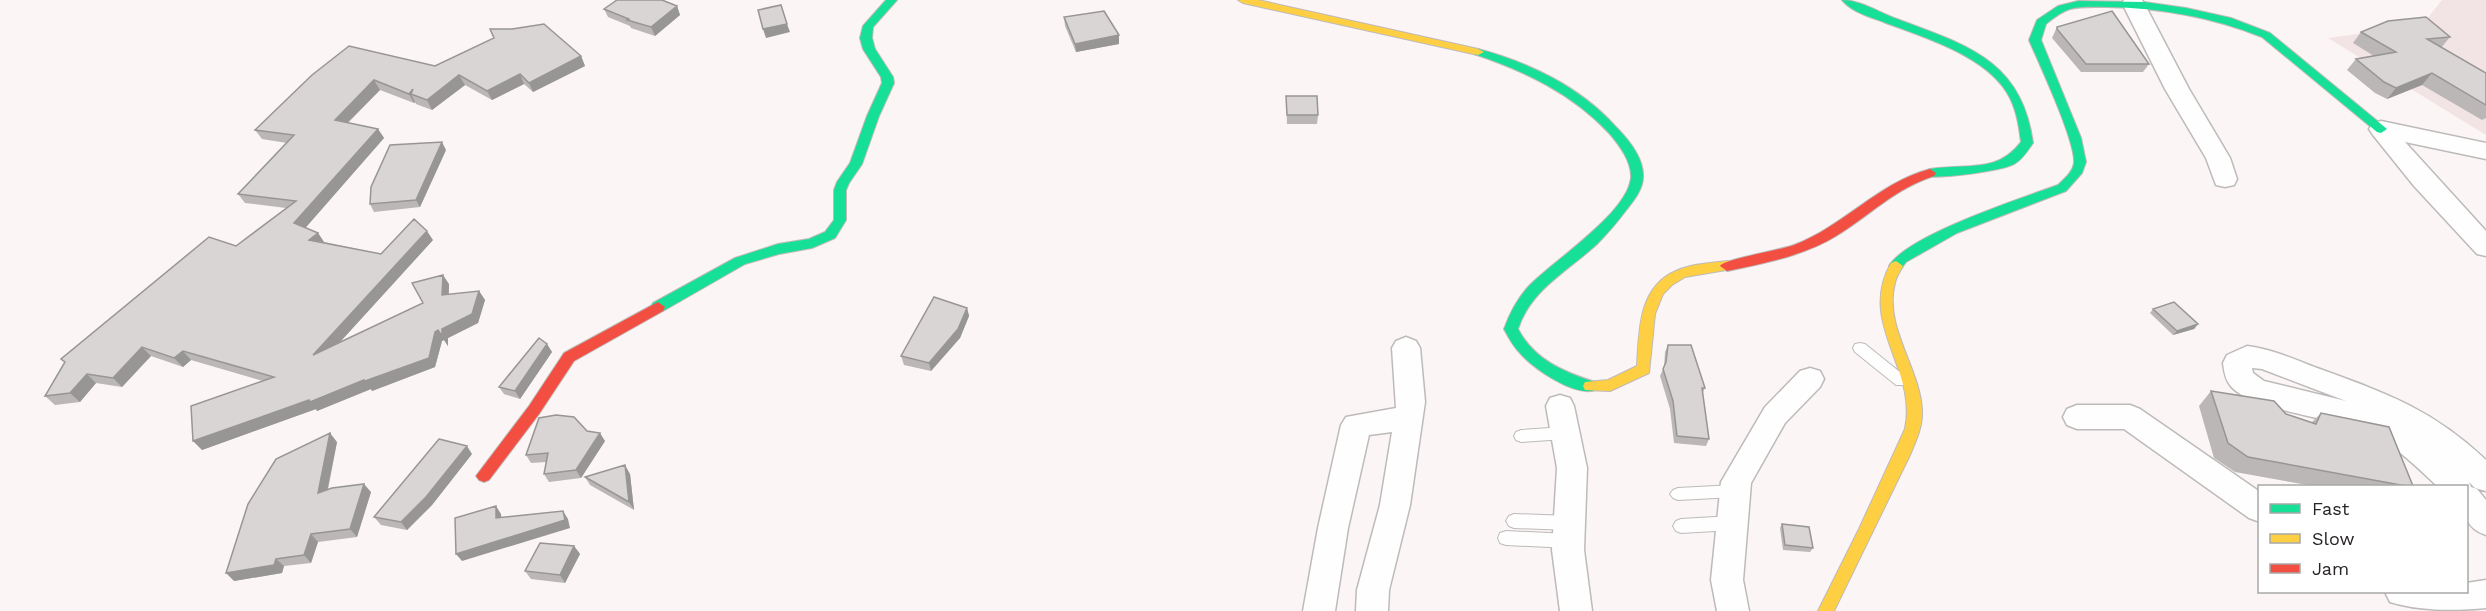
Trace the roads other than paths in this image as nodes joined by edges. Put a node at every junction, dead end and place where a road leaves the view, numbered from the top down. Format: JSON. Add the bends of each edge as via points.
{"nodes":[{"id":1,"x":892,"y":0,"type":"edge"},
{"id":2,"x":1243,"y":0,"type":"edge"},
{"id":3,"x":1847,"y":0,"type":"edge"},
{"id":4,"x":2133,"y":3,"type":"junction"},
{"id":5,"x":2381,"y":129,"type":"junction"},
{"id":6,"x":2486,"y":150,"type":"edge"},
{"id":7,"x":2225,"y":179,"type":"dead end"},
{"id":8,"x":2486,"y":247,"type":"edge"},
{"id":9,"x":1406,"y":348,"type":"dead end"},
{"id":10,"x":1860,"y":348,"type":"dead end"},
{"id":11,"x":1810,"y":380,"type":"dead end"},
{"id":12,"x":1912,"y":390,"type":"junction"},
{"id":13,"x":2077,"y":417,"type":"dead end"},
{"id":14,"x":1563,"y":419,"type":"joint"},
{"id":15,"x":1408,"y":420,"type":"junction"},
{"id":16,"x":1521,"y":436,"type":"dead end"},
{"id":17,"x":484,"y":476,"type":"dead end"},
{"id":18,"x":2486,"y":479,"type":"edge"},
{"id":19,"x":2455,"y":485,"type":"edge"},
{"id":20,"x":1735,"y":491,"type":"junction"},
{"id":21,"x":1678,"y":494,"type":"dead end"},
{"id":22,"x":2468,"y":500,"type":"edge"},
{"id":23,"x":2258,"y":508,"type":"edge"},
{"id":24,"x":1514,"y":521,"type":"dead end"},
{"id":25,"x":2486,"y":522,"type":"edge"},
{"id":26,"x":1732,"y":524,"type":"junction"},
{"id":27,"x":1681,"y":526,"type":"dead end"},
{"id":28,"x":1569,"y":532,"type":"junction"},
{"id":29,"x":1506,"y":538,"type":"dead end"},
{"id":30,"x":2415,"y":593,"type":"edge"},
{"id":31,"x":2486,"y":594,"type":"edge"},
{"id":32,"x":1319,"y":611,"type":"edge"},
{"id":33,"x":1372,"y":611,"type":"edge"},
{"id":34,"x":1576,"y":611,"type":"edge"},
{"id":35,"x":1733,"y":611,"type":"edge"},
{"id":36,"x":1826,"y":611,"type":"edge"}],
"edges":[{"from":1,"to":17,"type":"street","via":[[867,26],[869,49],[888,83],[856,164],[840,190],[840,220],[830,235],[740,261],[569,357]]},
{"from":2,"to":3,"type":"street","via":[[1470,49],[1536,74],[1610,124],[1634,166],[1637,178],[1631,194],[1595,238],[1546,279],[1513,316],[1511,328],[1524,348],[1565,379],[1598,387],[1644,369],[1646,323],[1658,288],[1681,274],[1768,258],[1820,239],[1921,175],[1949,169],[1993,168],[2011,161],[2027,143],[2023,114],[2011,89],[1992,73],[1966,53]]},
{"from":4,"to":5,"type":"street","via":[[2247,24],[2284,49]]},
{"from":4,"to":7,"type":"street","via":[[2218,158]]},
{"from":4,"to":12,"type":"street","via":[[2065,7],[2040,22],[2036,31],[2035,40],[2080,161],[2075,176],[2062,188],[1952,230],[1901,259],[1887,280],[1887,314]]},
{"from":5,"to":6,"type":"street"},
{"from":5,"to":8,"type":"street"},
{"from":9,"to":15,"type":"street","via":[[1411,402]]},
{"from":10,"to":12,"type":"lane"},
{"from":11,"to":20,"type":"street","via":[[1775,415],[1736,482]]},
{"from":12,"to":36,"type":"street","via":[[1915,412],[1907,443]]},
{"from":13,"to":23,"type":"street","via":[[2130,417]]},
{"from":14,"to":16,"type":"lane"},
{"from":14,"to":28,"type":"street","via":[[1572,468]]},
{"from":15,"to":32,"type":"street","via":[[1356,425]]},
{"from":15,"to":33,"type":"street"},
{"from":18,"to":19,"type":"street","via":[[2423,424],[2379,403],[2266,359],[2247,357],[2237,363],[2240,378],[2255,390],[2348,413],[2412,443]]},
{"from":20,"to":21,"type":"lane"},
{"from":20,"to":26,"type":"street"},
{"from":22,"to":25,"type":"street"},
{"from":24,"to":28,"type":"lane"},
{"from":26,"to":27,"type":"lane"},
{"from":26,"to":35,"type":"street","via":[[1727,580]]},
{"from":28,"to":29,"type":"lane"},
{"from":28,"to":34,"type":"street"},
{"from":30,"to":31,"type":"street","via":[[2444,597]]}]}
